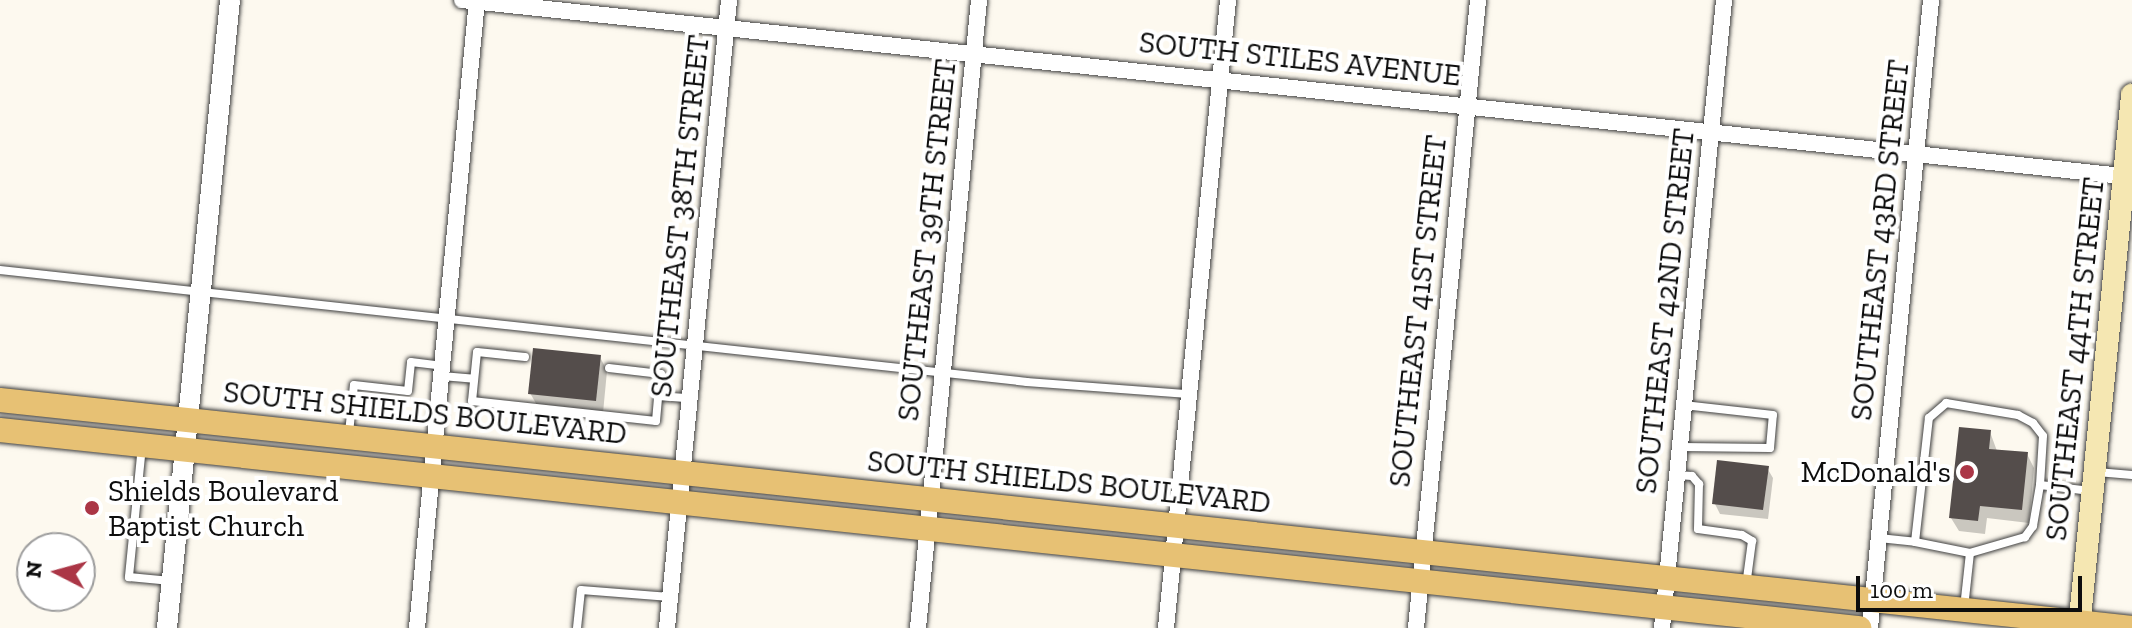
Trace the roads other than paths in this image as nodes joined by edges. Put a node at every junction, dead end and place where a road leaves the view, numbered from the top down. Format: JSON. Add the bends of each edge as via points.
{"nodes":[{"id":1,"x":230,"y":0,"type":"edge"},
{"id":2,"x":729,"y":0,"type":"edge"},
{"id":3,"x":979,"y":0,"type":"edge"},
{"id":4,"x":1228,"y":0,"type":"edge"},
{"id":5,"x":1478,"y":0,"type":"edge"},
{"id":6,"x":1724,"y":0,"type":"edge"},
{"id":7,"x":1931,"y":0,"type":"edge"},
{"id":8,"x":472,"y":1,"type":"edge"},
{"id":9,"x":726,"y":26,"type":"junction"},
{"id":10,"x":973,"y":53,"type":"junction"},
{"id":11,"x":1220,"y":78,"type":"junction"},
{"id":12,"x":2132,"y":95,"type":"edge"},
{"id":13,"x":1467,"y":105,"type":"junction"},
{"id":14,"x":1712,"y":130,"type":"junction"},
{"id":15,"x":1916,"y":154,"type":"junction"},
{"id":16,"x":2128,"y":176,"type":"edge"},
{"id":17,"x":0,"y":270,"type":"edge"},
{"id":18,"x":199,"y":293,"type":"junction"},
{"id":19,"x":447,"y":318,"type":"junction"},
{"id":20,"x":695,"y":344,"type":"junction"},
{"id":21,"x":525,"y":357,"type":"dead end"},
{"id":22,"x":609,"y":368,"type":"dead end"},
{"id":23,"x":942,"y":370,"type":"junction"},
{"id":24,"x":442,"y":371,"type":"junction"},
{"id":25,"x":474,"y":379,"type":"junction"},
{"id":26,"x":1188,"y":394,"type":"junction"},
{"id":27,"x":658,"y":396,"type":"junction"},
{"id":28,"x":690,"y":398,"type":"junction"},
{"id":29,"x":0,"y":400,"type":"edge"},
{"id":30,"x":1684,"y":405,"type":"junction"},
{"id":31,"x":186,"y":420,"type":"junction"},
{"id":32,"x":0,"y":430,"type":"edge"},
{"id":33,"x":348,"y":438,"type":"junction"},
{"id":34,"x":142,"y":445,"type":"junction"},
{"id":35,"x":435,"y":446,"type":"junction"},
{"id":36,"x":1680,"y":447,"type":"junction"},
{"id":37,"x":183,"y":450,"type":"junction"},
{"id":38,"x":683,"y":473,"type":"junction"},
{"id":39,"x":1677,"y":475,"type":"junction"},
{"id":40,"x":2132,"y":475,"type":"edge"},
{"id":41,"x":434,"y":477,"type":"junction"},
{"id":42,"x":2092,"y":482,"type":"junction"},
{"id":43,"x":2040,"y":485,"type":"junction"},
{"id":44,"x":929,"y":500,"type":"junction"},
{"id":45,"x":680,"y":503,"type":"junction"},
{"id":46,"x":1175,"y":526,"type":"junction"},
{"id":47,"x":927,"y":529,"type":"junction"},
{"id":48,"x":1879,"y":538,"type":"junction"},
{"id":49,"x":1915,"y":542,"type":"junction"},
{"id":50,"x":1423,"y":552,"type":"junction"},
{"id":51,"x":1970,"y":553,"type":"junction"},
{"id":52,"x":1173,"y":555,"type":"junction"},
{"id":53,"x":1667,"y":578,"type":"junction"},
{"id":54,"x":171,"y":581,"type":"junction"},
{"id":55,"x":1421,"y":581,"type":"junction"},
{"id":56,"x":1746,"y":587,"type":"junction"},
{"id":57,"x":670,"y":597,"type":"junction"},
{"id":58,"x":1873,"y":600,"type":"junction"},
{"id":59,"x":1964,"y":609,"type":"junction"},
{"id":60,"x":1663,"y":618,"type":"edge"},
{"id":61,"x":1783,"y":624,"type":"edge"},
{"id":62,"x":2079,"y":625,"type":"edge"},
{"id":63,"x":167,"y":628,"type":"edge"},
{"id":64,"x":417,"y":628,"type":"edge"},
{"id":65,"x":577,"y":628,"type":"edge"},
{"id":66,"x":667,"y":628,"type":"edge"},
{"id":67,"x":918,"y":628,"type":"edge"},
{"id":68,"x":1166,"y":628,"type":"edge"},
{"id":69,"x":1416,"y":628,"type":"edge"},
{"id":70,"x":1859,"y":628,"type":"edge"},
{"id":71,"x":1870,"y":628,"type":"edge"},
{"id":72,"x":2132,"y":628,"type":"edge"}],
"edges":[{"from":1,"to":18,"type":"street"},
{"from":2,"to":9,"type":"street","name":"SOUTHEAST 38TH STREET"},
{"from":3,"to":10,"type":"street","name":"SOUTHEAST 39TH STREET"},
{"from":4,"to":11,"type":"street"},
{"from":5,"to":13,"type":"street","name":"SOUTHEAST 41ST STREET"},
{"from":6,"to":14,"type":"street","name":"SOUTHEAST 42ND STREET"},
{"from":7,"to":15,"type":"street","name":"SOUTHEAST 43RD STREET"},
{"from":8,"to":9,"type":"street","name":"SOUTH STILES AVENUE"},
{"from":8,"to":19,"type":"street"},
{"from":9,"to":10,"type":"street","name":"SOUTH STILES AVENUE"},
{"from":9,"to":20,"type":"street","name":"SOUTHEAST 38TH STREET"},
{"from":10,"to":11,"type":"street","name":"SOUTH STILES AVENUE"},
{"from":10,"to":23,"type":"street","name":"SOUTHEAST 39TH STREET"},
{"from":11,"to":13,"type":"street","name":"SOUTH STILES AVENUE"},
{"from":11,"to":26,"type":"street"},
{"from":12,"to":16,"type":"main road","name":"SOUTHEAST 44TH STREET"},
{"from":13,"to":14,"type":"street","name":"SOUTH STILES AVENUE"},
{"from":13,"to":50,"type":"street","name":"SOUTHEAST 41ST STREET"},
{"from":14,"to":15,"type":"street","name":"SOUTH STILES AVENUE"},
{"from":14,"to":30,"type":"street","name":"SOUTHEAST 42ND STREET"},
{"from":15,"to":16,"type":"street","name":"SOUTH STILES AVENUE"},
{"from":15,"to":48,"type":"street","name":"SOUTHEAST 43RD STREET"},
{"from":16,"to":42,"type":"main road","name":"SOUTHEAST 44TH STREET"},
{"from":17,"to":18,"type":"lane"},
{"from":18,"to":19,"type":"lane"},
{"from":18,"to":31,"type":"street"},
{"from":19,"to":20,"type":"lane"},
{"from":19,"to":24,"type":"street"},
{"from":20,"to":23,"type":"lane"},
{"from":20,"to":28,"type":"street","name":"SOUTHEAST 38TH STREET"},
{"from":21,"to":25,"type":"lane","via":[[477,352]]},
{"from":22,"to":27,"type":"lane","via":[[661,374]]},
{"from":23,"to":26,"type":"lane"},
{"from":23,"to":44,"type":"street","name":"SOUTHEAST 39TH STREET"},
{"from":24,"to":25,"type":"lane"},
{"from":24,"to":33,"type":"lane","via":[[411,362],[408,391],[354,385]]},
{"from":24,"to":35,"type":"street"},
{"from":25,"to":27,"type":"lane","via":[[472,401],[656,421]]},
{"from":26,"to":46,"type":"street"},
{"from":27,"to":28,"type":"lane"},
{"from":28,"to":38,"type":"street","name":"SOUTHEAST 38TH STREET"},
{"from":29,"to":31,"type":"main road","name":"SOUTH SHIELDS BOULEVARD"},
{"from":30,"to":36,"type":"street","name":"SOUTHEAST 42ND STREET"},
{"from":30,"to":36,"type":"lane","via":[[1773,415],[1770,448]]},
{"from":31,"to":33,"type":"main road","name":"SOUTH SHIELDS BOULEVARD"},
{"from":31,"to":37,"type":"street"},
{"from":32,"to":34,"type":"main road","name":"SOUTH SHIELDS BOULEVARD"},
{"from":33,"to":35,"type":"main road","name":"SOUTH SHIELDS BOULEVARD"},
{"from":34,"to":37,"type":"main road","name":"SOUTH SHIELDS BOULEVARD"},
{"from":34,"to":54,"type":"lane","via":[[129,577]]},
{"from":35,"to":38,"type":"main road","name":"SOUTH SHIELDS BOULEVARD"},
{"from":35,"to":41,"type":"street"},
{"from":36,"to":39,"type":"street","name":"SOUTHEAST 42ND STREET"},
{"from":37,"to":41,"type":"main road","name":"SOUTH SHIELDS BOULEVARD"},
{"from":37,"to":54,"type":"street"},
{"from":38,"to":44,"type":"main road","name":"SOUTH SHIELDS BOULEVARD"},
{"from":38,"to":45,"type":"street","name":"SOUTHEAST 38TH STREET"},
{"from":39,"to":53,"type":"street","name":"SOUTHEAST 42ND STREET"},
{"from":39,"to":56,"type":"lane","via":[[1692,476],[1699,484],[1698,529],[1752,541]]},
{"from":40,"to":42,"type":"lane"},
{"from":41,"to":45,"type":"main road","name":"SOUTH SHIELDS BOULEVARD"},
{"from":41,"to":64,"type":"street"},
{"from":42,"to":43,"type":"lane"},
{"from":42,"to":62,"type":"main road","name":"SOUTHEAST 44TH STREET"},
{"from":43,"to":49,"type":"lane","via":[[2043,436],[2033,423],[2018,415],[1941,405],[1929,418]]},
{"from":43,"to":51,"type":"lane","via":[[2033,526],[2025,537]]},
{"from":44,"to":46,"type":"main road","name":"SOUTH SHIELDS BOULEVARD"},
{"from":44,"to":47,"type":"street","name":"SOUTHEAST 39TH STREET"},
{"from":45,"to":47,"type":"main road","name":"SOUTH SHIELDS BOULEVARD"},
{"from":45,"to":57,"type":"street","name":"SOUTHEAST 38TH STREET"},
{"from":46,"to":50,"type":"main road","name":"SOUTH SHIELDS BOULEVARD"},
{"from":46,"to":52,"type":"street"},
{"from":47,"to":52,"type":"main road","name":"SOUTH SHIELDS BOULEVARD"},
{"from":47,"to":67,"type":"street","name":"SOUTHEAST 39TH STREET"},
{"from":48,"to":49,"type":"lane"},
{"from":48,"to":58,"type":"street","name":"SOUTHEAST 43RD STREET"},
{"from":49,"to":51,"type":"lane"},
{"from":50,"to":53,"type":"main road","name":"SOUTH SHIELDS BOULEVARD"},
{"from":50,"to":55,"type":"street","name":"SOUTHEAST 41ST STREET"},
{"from":51,"to":59,"type":"lane"},
{"from":52,"to":55,"type":"main road","name":"SOUTH SHIELDS BOULEVARD"},
{"from":52,"to":68,"type":"street"},
{"from":53,"to":56,"type":"main road","name":"SOUTH SHIELDS BOULEVARD"},
{"from":53,"to":60,"type":"street","name":"SOUTHEAST 42ND STREET"},
{"from":54,"to":63,"type":"street"},
{"from":55,"to":60,"type":"main road","name":"SOUTH SHIELDS BOULEVARD"},
{"from":55,"to":69,"type":"street","name":"SOUTHEAST 41ST STREET"},
{"from":56,"to":58,"type":"main road","name":"SOUTH SHIELDS BOULEVARD"},
{"from":57,"to":65,"type":"lane","via":[[581,590]]},
{"from":57,"to":66,"type":"street","name":"SOUTHEAST 38TH STREET"},
{"from":58,"to":59,"type":"main road","name":"SOUTH SHIELDS BOULEVARD"},
{"from":58,"to":71,"type":"street","name":"SOUTHEAST 43RD STREET"},
{"from":59,"to":62,"type":"main road","name":"SOUTH SHIELDS BOULEVARD"},
{"from":60,"to":61,"type":"main road","name":"SOUTH SHIELDS BOULEVARD"},
{"from":61,"to":70,"type":"main road","name":"SOUTH SHIELDS BOULEVARD"},
{"from":62,"to":72,"type":"main road","name":"SOUTH SHIELDS BOULEVARD"}]}
